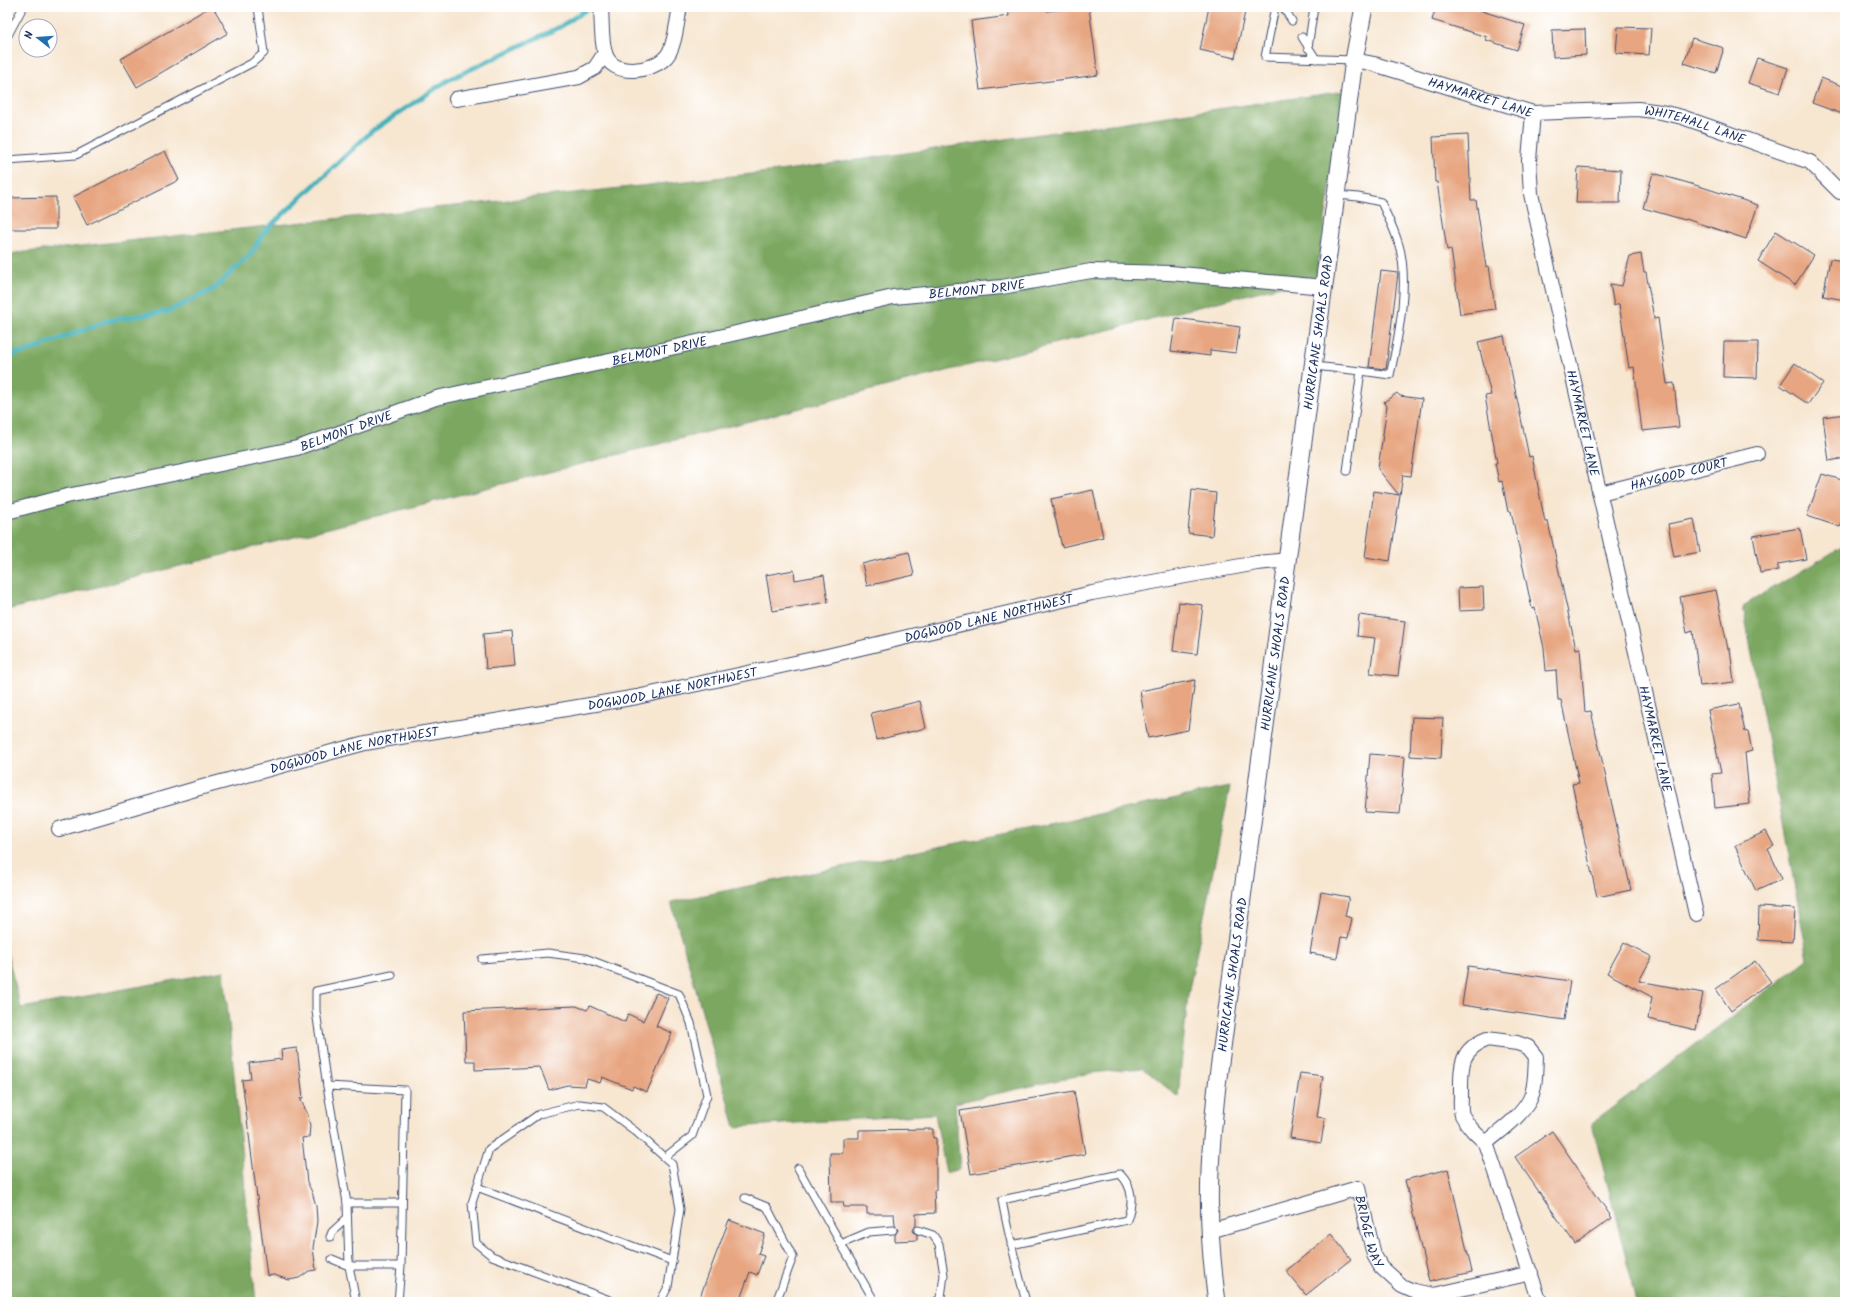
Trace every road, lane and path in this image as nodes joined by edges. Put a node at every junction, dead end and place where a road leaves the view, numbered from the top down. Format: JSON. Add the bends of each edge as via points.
{"nodes":[{"id":1,"x":23,"y":7,"type":"edge"},
{"id":2,"x":258,"y":7,"type":"edge"},
{"id":3,"x":601,"y":7,"type":"edge"},
{"id":4,"x":680,"y":7,"type":"edge"},
{"id":5,"x":1275,"y":7,"type":"edge"},
{"id":6,"x":1283,"y":7,"type":"edge"},
{"id":7,"x":1314,"y":7,"type":"edge"},
{"id":8,"x":1364,"y":7,"type":"edge"},
{"id":9,"x":1292,"y":21,"type":"dead end"},
{"id":10,"x":7,"y":37,"type":"edge"},
{"id":11,"x":1302,"y":37,"type":"dead end"},
{"id":12,"x":1308,"y":48,"type":"junction"},
{"id":13,"x":605,"y":53,"type":"junction"},
{"id":14,"x":1316,"y":59,"type":"junction"},
{"id":15,"x":1354,"y":60,"type":"junction"},
{"id":16,"x":456,"y":99,"type":"dead end"},
{"id":17,"x":1533,"y":113,"type":"junction"},
{"id":18,"x":7,"y":160,"type":"edge"},
{"id":19,"x":1840,"y":192,"type":"dead end"},
{"id":20,"x":1337,"y":195,"type":"junction"},
{"id":21,"x":1324,"y":287,"type":"junction"},
{"id":22,"x":1314,"y":366,"type":"junction"},
{"id":23,"x":1361,"y":371,"type":"junction"},
{"id":24,"x":1757,"y":454,"type":"dead end"},
{"id":25,"x":1347,"y":471,"type":"dead end"},
{"id":26,"x":1600,"y":493,"type":"junction"},
{"id":27,"x":7,"y":512,"type":"edge"},
{"id":28,"x":1288,"y":560,"type":"junction"},
{"id":29,"x":60,"y":829,"type":"dead end"},
{"id":30,"x":1696,"y":914,"type":"dead end"},
{"id":31,"x":482,"y":959,"type":"dead end"},
{"id":32,"x":392,"y":975,"type":"dead end"},
{"id":33,"x":327,"y":1086,"type":"junction"},
{"id":34,"x":1486,"y":1143,"type":"junction"},
{"id":35,"x":665,"y":1157,"type":"junction"},
{"id":36,"x":798,"y":1168,"type":"dead end"},
{"id":37,"x":477,"y":1187,"type":"junction"},
{"id":38,"x":745,"y":1198,"type":"dead end"},
{"id":39,"x":347,"y":1203,"type":"junction"},
{"id":40,"x":402,"y":1203,"type":"junction"},
{"id":41,"x":347,"y":1218,"type":"junction"},
{"id":42,"x":893,"y":1230,"type":"dead end"},
{"id":43,"x":918,"y":1230,"type":"dead end"},
{"id":44,"x":1210,"y":1231,"type":"junction"},
{"id":45,"x":330,"y":1238,"type":"dead end"},
{"id":46,"x":841,"y":1244,"type":"junction"},
{"id":47,"x":1011,"y":1245,"type":"junction"},
{"id":48,"x":332,"y":1259,"type":"dead end"},
{"id":49,"x":672,"y":1261,"type":"junction"},
{"id":50,"x":350,"y":1266,"type":"junction"},
{"id":51,"x":401,"y":1266,"type":"junction"},
{"id":52,"x":1531,"y":1273,"type":"junction"},
{"id":53,"x":356,"y":1302,"type":"edge"},
{"id":54,"x":398,"y":1302,"type":"edge"},
{"id":55,"x":615,"y":1302,"type":"edge"},
{"id":56,"x":660,"y":1302,"type":"edge"},
{"id":57,"x":776,"y":1302,"type":"edge"},
{"id":58,"x":875,"y":1302,"type":"edge"},
{"id":59,"x":936,"y":1302,"type":"edge"},
{"id":60,"x":1026,"y":1302,"type":"edge"},
{"id":61,"x":1218,"y":1302,"type":"edge"},
{"id":62,"x":1540,"y":1302,"type":"edge"}],
"edges":[{"from":1,"to":10,"type":"lane"},
{"from":2,"to":18,"type":"lane","via":[[264,53],[252,63],[76,155]]},
{"from":3,"to":13,"type":"street"},
{"from":4,"to":13,"type":"street","via":[[672,48],[666,57],[653,66],[639,70],[625,69],[610,62]]},
{"from":5,"to":14,"type":"lane","via":[[1265,57]]},
{"from":6,"to":9,"type":"lane"},
{"from":7,"to":12,"type":"lane"},
{"from":8,"to":15,"type":"street","name":"HURRICANE SHOALS ROAD"},
{"from":11,"to":12,"type":"lane"},
{"from":12,"to":14,"type":"lane"},
{"from":13,"to":16,"type":"street","via":[[595,68],[579,77]]},
{"from":14,"to":15,"type":"lane"},
{"from":15,"to":17,"type":"street","name":"HAYMARKET LANE"},
{"from":15,"to":20,"type":"street","name":"HURRICANE SHOALS ROAD"},
{"from":17,"to":19,"type":"street","name":"WHITEHALL LANE","via":[[1638,109],[1682,117],[1810,162]]},
{"from":17,"to":26,"type":"street","name":"HAYMARKET LANE","via":[[1528,160],[1531,194]]},
{"from":20,"to":21,"type":"street","name":"HURRICANE SHOALS ROAD"},
{"from":20,"to":23,"type":"lane","via":[[1381,202],[1398,240],[1404,275],[1397,346],[1390,375]]},
{"from":21,"to":22,"type":"street","name":"HURRICANE SHOALS ROAD"},
{"from":21,"to":27,"type":"street","name":"BELMONT DRIVE","via":[[1170,273],[1091,271],[1002,287],[893,297],[436,398],[297,448],[67,496]]},
{"from":22,"to":23,"type":"lane"},
{"from":22,"to":28,"type":"street","name":"HURRICANE SHOALS ROAD"},
{"from":23,"to":25,"type":"lane"},
{"from":24,"to":26,"type":"street","name":"HAYGOOD COURT"},
{"from":26,"to":30,"type":"street","name":"HAYMARKET LANE"},
{"from":28,"to":29,"type":"street","name":"DOGWOOD LANE NORTHWEST","via":[[1257,563],[1092,593],[827,656],[637,697],[365,743]]},
{"from":28,"to":44,"type":"street","name":"HURRICANE SHOALS ROAD","via":[[1217,1086],[1210,1171]]},
{"from":31,"to":35,"type":"lane","via":[[548,953],[585,958],[679,994],[691,1023],[707,1095],[692,1136]]},
{"from":32,"to":33,"type":"lane","via":[[316,991],[316,1011]]},
{"from":33,"to":39,"type":"lane"},
{"from":33,"to":40,"type":"lane","via":[[404,1090]]},
{"from":34,"to":34,"type":"street","via":[[1472,1131],[1461,1114],[1463,1058],[1475,1043],[1487,1039],[1528,1047],[1536,1057],[1530,1098],[1524,1109]]},
{"from":34,"to":52,"type":"street"},
{"from":35,"to":37,"type":"lane","via":[[603,1107],[580,1104],[539,1114],[489,1149]]},
{"from":35,"to":49,"type":"lane","via":[[672,1164],[680,1209]]},
{"from":36,"to":46,"type":"lane"},
{"from":37,"to":49,"type":"lane"},
{"from":37,"to":55,"type":"lane","via":[[472,1203],[476,1242],[492,1256]]},
{"from":38,"to":57,"type":"lane","via":[[767,1207],[793,1257]]},
{"from":39,"to":40,"type":"lane"},
{"from":39,"to":41,"type":"lane"},
{"from":40,"to":51,"type":"lane"},
{"from":41,"to":45,"type":"lane","via":[[332,1232]]},
{"from":41,"to":50,"type":"lane"},
{"from":42,"to":46,"type":"lane","via":[[869,1232]]},
{"from":43,"to":59,"type":"lane","via":[[933,1235],[939,1244],[944,1275],[941,1297]]},
{"from":44,"to":52,"type":"street","name":"BRIDGE WAY","via":[[1358,1188],[1374,1255],[1381,1267],[1402,1286],[1434,1295]]},
{"from":44,"to":61,"type":"street","name":"HURRICANE SHOALS ROAD"},
{"from":46,"to":58,"type":"lane"},
{"from":47,"to":47,"type":"lane","via":[[1002,1200],[1120,1174],[1126,1180],[1132,1194],[1132,1207],[1127,1220]]},
{"from":47,"to":60,"type":"lane"},
{"from":48,"to":50,"type":"lane"},
{"from":49,"to":56,"type":"lane","via":[[668,1287]]},
{"from":50,"to":51,"type":"lane"},
{"from":50,"to":53,"type":"lane"},
{"from":51,"to":54,"type":"lane"},
{"from":52,"to":62,"type":"street"}]}
